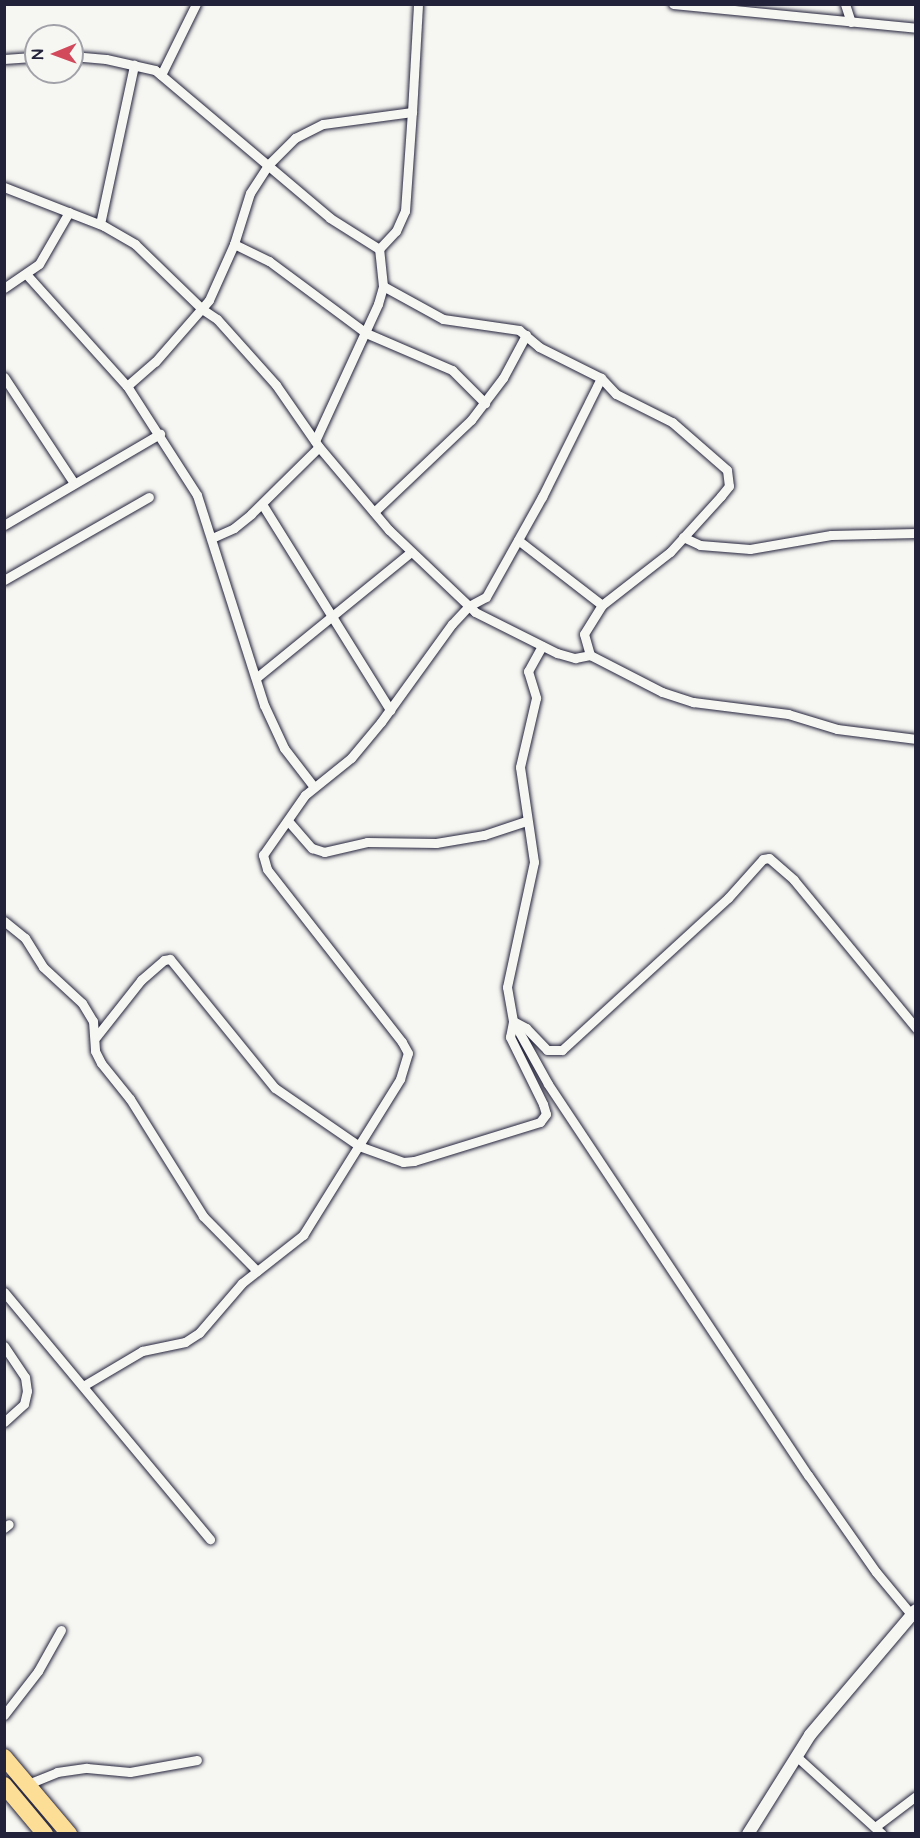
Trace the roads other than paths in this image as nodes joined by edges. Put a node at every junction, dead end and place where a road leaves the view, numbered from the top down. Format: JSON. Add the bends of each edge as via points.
{"nodes":[{"id":1,"x":196,"y":4,"type":"edge"},
{"id":2,"x":418,"y":4,"type":"edge"},
{"id":3,"x":673,"y":4,"type":"edge"},
{"id":4,"x":845,"y":4,"type":"edge"},
{"id":5,"x":851,"y":22,"type":"junction"},
{"id":6,"x":915,"y":28,"type":"edge"},
{"id":7,"x":84,"y":58,"type":"edge"},
{"id":8,"x":24,"y":59,"type":"edge"},
{"id":9,"x":6,"y":62,"type":"edge"},
{"id":10,"x":134,"y":64,"type":"junction"},
{"id":11,"x":161,"y":75,"type":"junction"},
{"id":12,"x":412,"y":112,"type":"junction"},
{"id":13,"x":269,"y":164,"type":"junction"},
{"id":14,"x":4,"y":187,"type":"edge"},
{"id":15,"x":69,"y":212,"type":"junction"},
{"id":16,"x":100,"y":224,"type":"junction"},
{"id":17,"x":234,"y":244,"type":"junction"},
{"id":18,"x":379,"y":249,"type":"junction"},
{"id":19,"x":27,"y":275,"type":"junction"},
{"id":20,"x":383,"y":286,"type":"junction"},
{"id":21,"x":4,"y":288,"type":"edge"},
{"id":22,"x":202,"y":309,"type":"junction"},
{"id":23,"x":366,"y":333,"type":"junction"},
{"id":24,"x":526,"y":335,"type":"junction"},
{"id":25,"x":4,"y":377,"type":"edge"},
{"id":26,"x":602,"y":378,"type":"junction"},
{"id":27,"x":127,"y":386,"type":"junction"},
{"id":28,"x":485,"y":403,"type":"junction"},
{"id":29,"x":160,"y":434,"type":"junction"},
{"id":30,"x":317,"y":444,"type":"junction"},
{"id":31,"x":74,"y":483,"type":"junction"},
{"id":32,"x":150,"y":497,"type":"dead end"},
{"id":33,"x":262,"y":504,"type":"junction"},
{"id":34,"x":374,"y":512,"type":"junction"},
{"id":35,"x":5,"y":525,"type":"edge"},
{"id":36,"x":915,"y":533,"type":"edge"},
{"id":37,"x":683,"y":537,"type":"junction"},
{"id":38,"x":212,"y":538,"type":"junction"},
{"id":39,"x":518,"y":540,"type":"junction"},
{"id":40,"x":411,"y":552,"type":"junction"},
{"id":41,"x":4,"y":580,"type":"edge"},
{"id":42,"x":602,"y":605,"type":"junction"},
{"id":43,"x":469,"y":606,"type":"junction"},
{"id":44,"x":332,"y":620,"type":"junction"},
{"id":45,"x":542,"y":646,"type":"junction"},
{"id":46,"x":590,"y":655,"type":"junction"},
{"id":47,"x":256,"y":678,"type":"junction"},
{"id":48,"x":390,"y":710,"type":"junction"},
{"id":49,"x":915,"y":739,"type":"edge"},
{"id":50,"x":314,"y":787,"type":"junction"},
{"id":51,"x":526,"y":821,"type":"junction"},
{"id":52,"x":289,"y":822,"type":"junction"},
{"id":53,"x":4,"y":921,"type":"edge"},
{"id":54,"x":513,"y":1021,"type":"junction"},
{"id":55,"x":915,"y":1028,"type":"edge"},
{"id":56,"x":96,"y":1037,"type":"junction"},
{"id":57,"x":359,"y":1146,"type":"junction"},
{"id":58,"x":257,"y":1271,"type":"junction"},
{"id":59,"x":4,"y":1292,"type":"edge"},
{"id":60,"x":4,"y":1346,"type":"edge"},
{"id":61,"x":83,"y":1386,"type":"junction"},
{"id":62,"x":4,"y":1422,"type":"edge"},
{"id":63,"x":210,"y":1539,"type":"dead end"},
{"id":64,"x":914,"y":1612,"type":"edge"},
{"id":65,"x":61,"y":1630,"type":"dead end"},
{"id":66,"x":4,"y":1715,"type":"edge"},
{"id":67,"x":796,"y":1756,"type":"junction"},
{"id":68,"x":4,"y":1757,"type":"edge"},
{"id":69,"x":197,"y":1760,"type":"dead end"},
{"id":70,"x":28,"y":1784,"type":"junction"},
{"id":71,"x":4,"y":1785,"type":"edge"},
{"id":72,"x":915,"y":1796,"type":"edge"},
{"id":73,"x":879,"y":1830,"type":"edge"},
{"id":74,"x":45,"y":1833,"type":"edge"},
{"id":75,"x":69,"y":1833,"type":"edge"},
{"id":76,"x":748,"y":1833,"type":"edge"}],
"edges":[{"from":1,"to":11,"type":"street"},
{"from":2,"to":12,"type":"street"},
{"from":3,"to":5,"type":"street"},
{"from":4,"to":5,"type":"street"},
{"from":5,"to":6,"type":"street"},
{"from":7,"to":10,"type":"street"},
{"from":8,"to":9,"type":"street"},
{"from":10,"to":11,"type":"street"},
{"from":10,"to":16,"type":"street"},
{"from":11,"to":13,"type":"street"},
{"from":12,"to":13,"type":"street","via":[[323,124],[295,138]]},
{"from":12,"to":18,"type":"street","via":[[405,211],[396,231]]},
{"from":13,"to":17,"type":"street","via":[[250,193]]},
{"from":13,"to":18,"type":"street","via":[[354,236]]},
{"from":14,"to":15,"type":"street"},
{"from":15,"to":16,"type":"street"},
{"from":15,"to":19,"type":"street","via":[[48,253]]},
{"from":16,"to":22,"type":"street","via":[[135,244]]},
{"from":17,"to":22,"type":"street"},
{"from":17,"to":23,"type":"street","via":[[269,261]]},
{"from":18,"to":20,"type":"street"},
{"from":19,"to":21,"type":"street"},
{"from":19,"to":27,"type":"street"},
{"from":20,"to":23,"type":"street"},
{"from":20,"to":24,"type":"street","via":[[444,319],[508,326]]},
{"from":22,"to":27,"type":"street","via":[[155,362]]},
{"from":22,"to":30,"type":"street","via":[[217,319],[258,365]]},
{"from":23,"to":28,"type":"street","via":[[452,370]]},
{"from":23,"to":30,"type":"street"},
{"from":24,"to":26,"type":"street","via":[[539,347]]},
{"from":24,"to":28,"type":"street"},
{"from":25,"to":31,"type":"street"},
{"from":26,"to":37,"type":"street","via":[[616,394],[672,423],[727,470],[729,486]]},
{"from":26,"to":39,"type":"street"},
{"from":27,"to":29,"type":"street"},
{"from":28,"to":34,"type":"street","via":[[439,453]]},
{"from":29,"to":31,"type":"street"},
{"from":29,"to":38,"type":"street","via":[[197,495]]},
{"from":30,"to":33,"type":"street"},
{"from":30,"to":34,"type":"street"},
{"from":31,"to":35,"type":"street"},
{"from":32,"to":41,"type":"street"},
{"from":33,"to":38,"type":"street","via":[[234,528]]},
{"from":33,"to":44,"type":"street"},
{"from":34,"to":40,"type":"street"},
{"from":36,"to":37,"type":"street","via":[[831,535],[750,549],[700,545]]},
{"from":37,"to":42,"type":"street","via":[[640,578]]},
{"from":38,"to":47,"type":"street"},
{"from":39,"to":42,"type":"street"},
{"from":39,"to":43,"type":"street","via":[[486,597]]},
{"from":40,"to":43,"type":"street"},
{"from":40,"to":44,"type":"street"},
{"from":42,"to":46,"type":"street","via":[[584,634]]},
{"from":43,"to":45,"type":"street","via":[[486,620]]},
{"from":43,"to":48,"type":"street"},
{"from":44,"to":47,"type":"street"},
{"from":44,"to":48,"type":"street"},
{"from":45,"to":46,"type":"street","via":[[574,658]]},
{"from":45,"to":51,"type":"street","via":[[528,671],[536,698],[520,767]]},
{"from":46,"to":49,"type":"street","via":[[662,693],[693,702],[788,714],[837,729]]},
{"from":47,"to":50,"type":"street","via":[[284,748]]},
{"from":48,"to":50,"type":"street","via":[[351,758]]},
{"from":50,"to":52,"type":"street"},
{"from":51,"to":52,"type":"street","via":[[484,835],[436,843],[367,842],[324,852],[312,848]]},
{"from":51,"to":54,"type":"street","via":[[534,878],[507,987]]},
{"from":52,"to":57,"type":"street","via":[[263,855],[267,869],[408,1053],[400,1079]]},
{"from":53,"to":56,"type":"street","via":[[25,938],[43,967],[82,1003],[93,1021]]},
{"from":54,"to":55,"type":"street","via":[[531,1032],[547,1050],[562,1050],[728,898],[763,859],[769,858],[794,880]]},
{"from":54,"to":57,"type":"street","via":[[510,1037],[546,1114],[540,1122],[414,1161],[403,1162]]},
{"from":54,"to":64,"type":"street","via":[[548,1084],[808,1475],[876,1572]]},
{"from":56,"to":57,"type":"street","via":[[141,980],[170,959],[275,1088]]},
{"from":56,"to":58,"type":"street","via":[[100,1063],[136,1108],[203,1215]]},
{"from":57,"to":58,"type":"street","via":[[303,1235]]},
{"from":58,"to":61,"type":"street","via":[[185,1342],[142,1351]]},
{"from":59,"to":61,"type":"street"},
{"from":60,"to":62,"type":"street","via":[[25,1377],[27,1392],[24,1404]]},
{"from":61,"to":63,"type":"street"},
{"from":64,"to":67,"type":"street"},
{"from":65,"to":66,"type":"street","via":[[38,1671]]},
{"from":67,"to":73,"type":"street"},
{"from":67,"to":76,"type":"street"},
{"from":68,"to":70,"type":"highway"},
{"from":69,"to":70,"type":"street","via":[[130,1772],[87,1768],[57,1772]]},
{"from":70,"to":75,"type":"highway"},
{"from":71,"to":74,"type":"highway"},
{"from":72,"to":73,"type":"street"}]}
